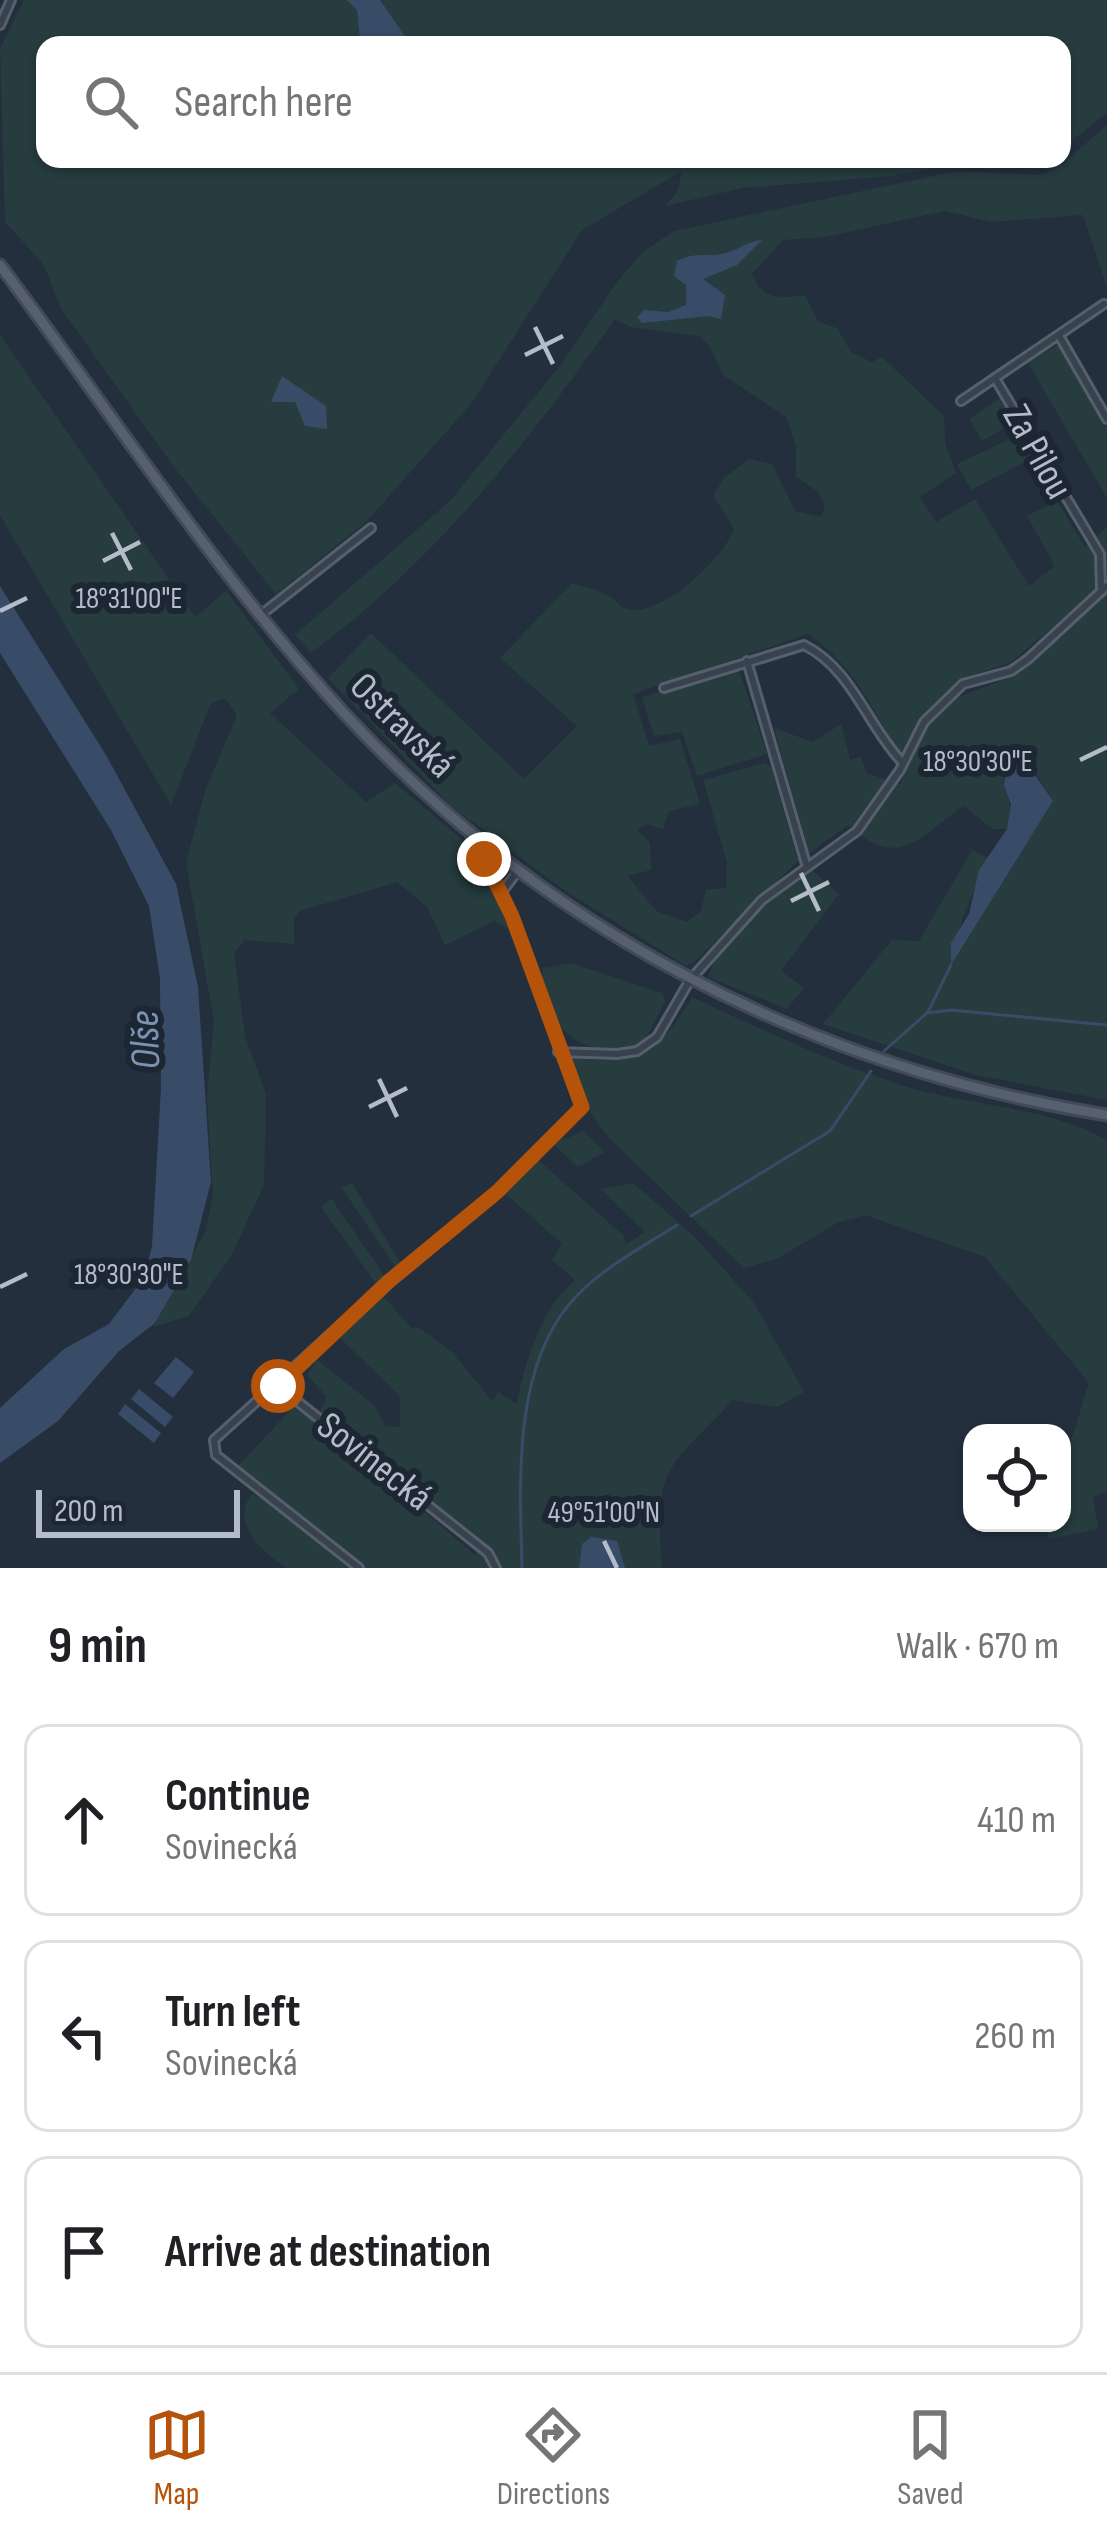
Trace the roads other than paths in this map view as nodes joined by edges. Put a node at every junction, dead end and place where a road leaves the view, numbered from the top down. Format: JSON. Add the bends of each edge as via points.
{"nodes":[{"id":1,"x":11,"y":0,"type":"edge"},
{"id":2,"x":0,"y":25,"type":"edge"},
{"id":3,"x":0,"y":266,"type":"edge"},
{"id":4,"x":1105,"y":304,"type":"edge"},
{"id":5,"x":1061,"y":338,"type":"junction"},
{"id":6,"x":996,"y":380,"type":"junction"},
{"id":7,"x":961,"y":401,"type":"dead end"},
{"id":8,"x":1107,"y":418,"type":"edge"},
{"id":9,"x":370,"y":528,"type":"dead end"},
{"id":10,"x":1104,"y":588,"type":"edge"},
{"id":11,"x":262,"y":614,"type":"junction"},
{"id":12,"x":747,"y":661,"type":"junction"},
{"id":13,"x":664,"y":688,"type":"dead end"},
{"id":14,"x":903,"y":764,"type":"junction"},
{"id":15,"x":469,"y":833,"type":"junction"},
{"id":16,"x":806,"y":864,"type":"junction"},
{"id":17,"x":517,"y":872,"type":"junction"},
{"id":18,"x":502,"y":892,"type":"junction"},
{"id":19,"x":690,"y":980,"type":"junction"},
{"id":20,"x":558,"y":1052,"type":"junction"},
{"id":21,"x":1107,"y":1115,"type":"edge"},
{"id":22,"x":278,"y":1386,"type":"junction"},
{"id":23,"x":359,"y":1568,"type":"edge"},
{"id":24,"x":496,"y":1568,"type":"edge"}],
"edges":[{"from":1,"to":2,"type":"street"},
{"from":3,"to":11,"type":"main road","name":"Ostravská"},
{"from":4,"to":5,"type":"street","name":"Za Pilou"},
{"from":5,"to":6,"type":"street","name":"Za Pilou"},
{"from":5,"to":8,"type":"street","name":"Za Pilou"},
{"from":6,"to":7,"type":"street","name":"Za Pilou"},
{"from":6,"to":10,"type":"street","name":"Za Pilou","via":[[1100,554]]},
{"from":9,"to":11,"type":"street"},
{"from":10,"to":14,"type":"street","name":"Za Pilou","via":[[1011,671],[963,684],[924,722]]},
{"from":11,"to":15,"type":"main road","name":"Ostravská","via":[[377,748]]},
{"from":12,"to":13,"type":"street"},
{"from":12,"to":14,"type":"street","via":[[804,645],[821,653]]},
{"from":12,"to":16,"type":"street"},
{"from":14,"to":16,"type":"street","name":"Za Pilou","via":[[857,831]]},
{"from":15,"to":17,"type":"main road","name":"Ostravská"},
{"from":15,"to":18,"type":"street","name":"Sovinecká"},
{"from":16,"to":19,"type":"street","name":"Za Pilou"},
{"from":17,"to":18,"type":"street"},
{"from":17,"to":19,"type":"main road","name":"Ostravská"},
{"from":18,"to":20,"type":"street","name":"Sovinecká"},
{"from":19,"to":20,"type":"street","via":[[657,1037],[637,1051]]},
{"from":19,"to":21,"type":"main road","name":"Ostravská","via":[[887,1064]]},
{"from":20,"to":22,"type":"street","name":"Sovinecká","via":[[582,1107]]},
{"from":22,"to":23,"type":"street","via":[[213,1447]]},
{"from":22,"to":24,"type":"street","name":"Sovinecká","via":[[488,1553]]}]}
